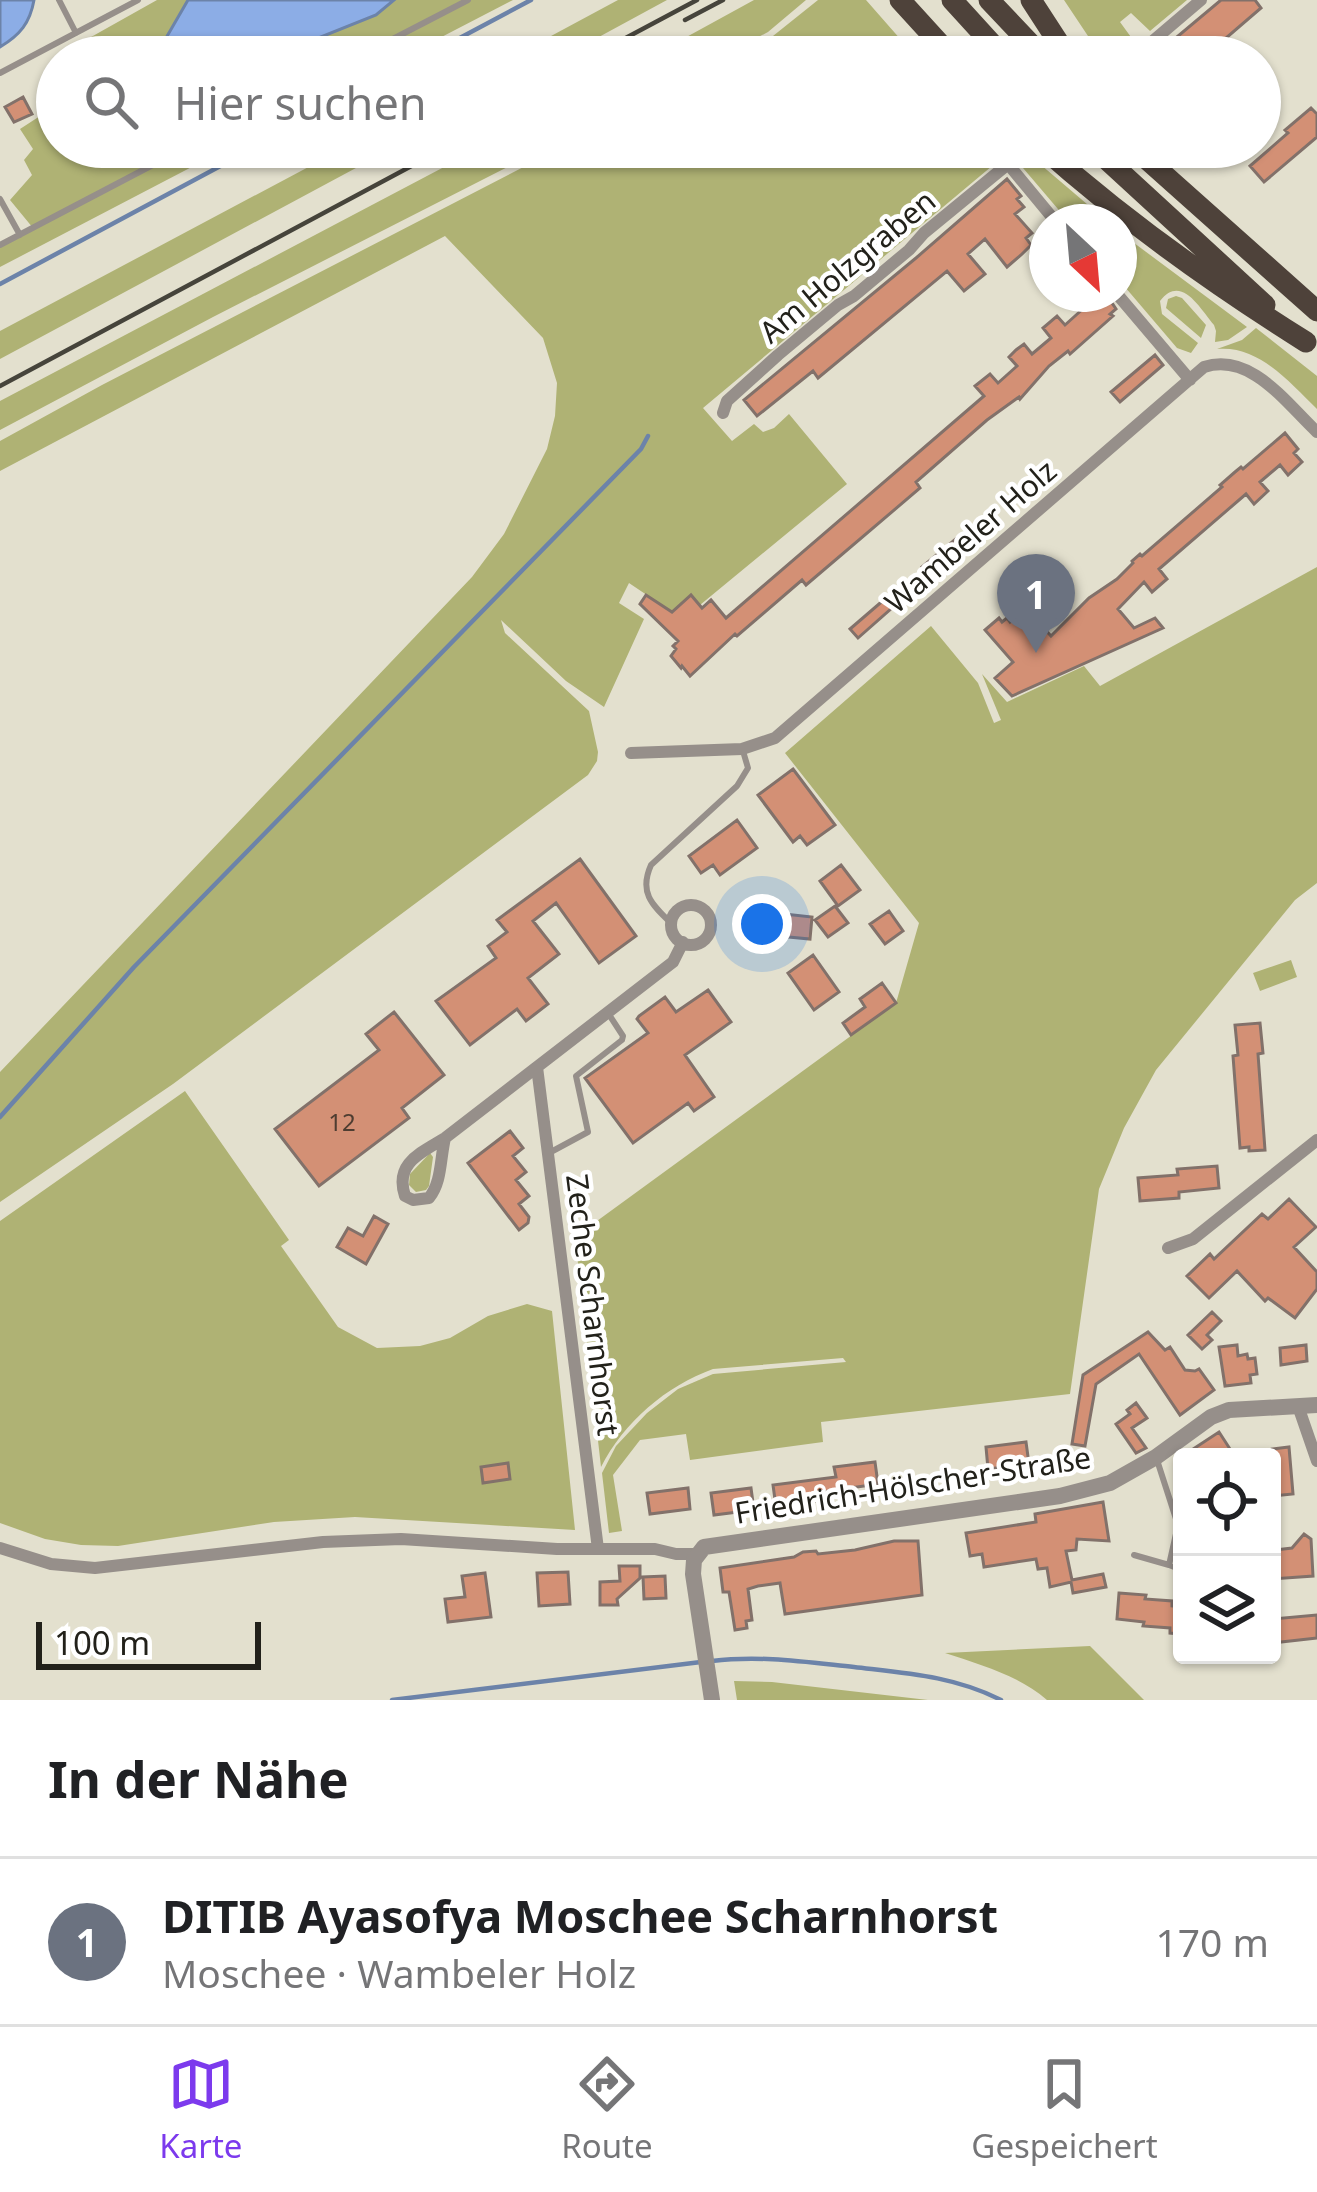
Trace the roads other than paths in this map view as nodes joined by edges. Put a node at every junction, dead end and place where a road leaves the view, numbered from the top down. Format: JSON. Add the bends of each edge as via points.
{"nodes":[{"id":1,"x":59,"y":0,"type":"edge"},
{"id":2,"x":138,"y":0,"type":"edge"},
{"id":3,"x":468,"y":0,"type":"edge"},
{"id":4,"x":900,"y":0,"type":"edge"},
{"id":5,"x":952,"y":0,"type":"edge"},
{"id":6,"x":989,"y":0,"type":"edge"},
{"id":7,"x":1031,"y":0,"type":"edge"},
{"id":8,"x":1201,"y":0,"type":"edge"},
{"id":9,"x":76,"y":33,"type":"junction"},
{"id":10,"x":70,"y":36,"type":"edge"},
{"id":11,"x":399,"y":36,"type":"edge"},
{"id":12,"x":933,"y":36,"type":"edge"},
{"id":13,"x":985,"y":36,"type":"edge"},
{"id":14,"x":1023,"y":36,"type":"edge"},
{"id":15,"x":1054,"y":36,"type":"edge"},
{"id":16,"x":1159,"y":36,"type":"edge"},
{"id":17,"x":36,"y":54,"type":"edge"},
{"id":18,"x":0,"y":73,"type":"edge"},
{"id":19,"x":146,"y":168,"type":"edge"},
{"id":20,"x":1003,"y":168,"type":"edge"},
{"id":21,"x":1011,"y":168,"type":"edge"},
{"id":22,"x":1066,"y":168,"type":"edge"},
{"id":23,"x":1117,"y":168,"type":"edge"},
{"id":24,"x":1157,"y":168,"type":"edge"},
{"id":25,"x":0,"y":199,"type":"edge"},
{"id":26,"x":1041,"y":204,"type":"edge"},
{"id":27,"x":20,"y":235,"type":"junction"},
{"id":28,"x":0,"y":245,"type":"edge"},
{"id":29,"x":1317,"y":311,"type":"edge"},
{"id":30,"x":1132,"y":312,"type":"edge"},
{"id":31,"x":1311,"y":347,"type":"edge"},
{"id":32,"x":1190,"y":380,"type":"junction"},
{"id":33,"x":723,"y":413,"type":"dead end"},
{"id":34,"x":1317,"y":432,"type":"edge"},
{"id":35,"x":742,"y":749,"type":"junction"},
{"id":36,"x":631,"y":753,"type":"dead end"},
{"id":37,"x":671,"y":923,"type":"junction"},
{"id":38,"x":683,"y":942,"type":"junction"},
{"id":39,"x":608,"y":1013,"type":"junction"},
{"id":40,"x":537,"y":1067,"type":"junction"},
{"id":41,"x":445,"y":1138,"type":"junction"},
{"id":42,"x":1317,"y":1140,"type":"edge"},
{"id":43,"x":549,"y":1154,"type":"junction"},
{"id":44,"x":1168,"y":1248,"type":"dead end"},
{"id":45,"x":1308,"y":1405,"type":"edge"},
{"id":46,"x":1156,"y":1457,"type":"junction"},
{"id":47,"x":1317,"y":1461,"type":"edge"},
{"id":48,"x":0,"y":1548,"type":"edge"},
{"id":49,"x":598,"y":1549,"type":"junction"},
{"id":50,"x":697,"y":1554,"type":"junction"},
{"id":51,"x":1134,"y":1555,"type":"dead end"},
{"id":52,"x":1169,"y":1565,"type":"junction"},
{"id":53,"x":1173,"y":1567,"type":"edge"},
{"id":54,"x":712,"y":1700,"type":"edge"}],
"edges":[{"from":1,"to":9,"type":"lane"},
{"from":2,"to":9,"type":"lane"},
{"from":3,"to":11,"type":"lane"},
{"from":4,"to":12,"type":"highway"},
{"from":5,"to":13,"type":"highway"},
{"from":6,"to":14,"type":"highway"},
{"from":7,"to":15,"type":"highway"},
{"from":8,"to":16,"type":"street"},
{"from":9,"to":10,"type":"lane"},
{"from":17,"to":18,"type":"lane"},
{"from":19,"to":27,"type":"lane"},
{"from":20,"to":33,"type":"street","name":"Am Holzgraben","via":[[778,355]]},
{"from":21,"to":26,"type":"street","name":"Am Holzgraben"},
{"from":22,"to":31,"type":"highway","via":[[1134,226]]},
{"from":23,"to":31,"type":"highway"},
{"from":24,"to":29,"type":"highway"},
{"from":25,"to":27,"type":"lane"},
{"from":27,"to":28,"type":"lane"},
{"from":30,"to":32,"type":"street"},
{"from":32,"to":34,"type":"street","name":"Wambeler Holz","via":[[1216,363],[1248,369]]},
{"from":32,"to":35,"type":"street","name":"Wambeler Holz","via":[[775,738]]},
{"from":35,"to":36,"type":"street","name":"Wambeler Holz"},
{"from":35,"to":37,"type":"lane","via":[[748,768],[737,786],[644,881]]},
{"from":37,"to":38,"type":"street"},
{"from":37,"to":38,"type":"street","via":[[690,905],[709,914],[708,935]]},
{"from":38,"to":39,"type":"street","via":[[673,962]]},
{"from":39,"to":40,"type":"street"},
{"from":39,"to":43,"type":"lane","via":[[622,1040],[576,1076],[588,1132]]},
{"from":40,"to":41,"type":"street"},
{"from":40,"to":43,"type":"street","name":"Zeche Scharnhorst"},
{"from":41,"to":41,"type":"street","via":[[405,1168],[402,1189],[412,1201],[437,1187]]},
{"from":42,"to":44,"type":"street","via":[[1193,1239]]},
{"from":43,"to":49,"type":"street","name":"Zeche Scharnhorst"},
{"from":45,"to":46,"type":"street","name":"Friedrich-Hölscher-Straße","via":[[1228,1410]]},
{"from":45,"to":47,"type":"street"},
{"from":46,"to":50,"type":"street","name":"Friedrich-Hölscher-Straße","via":[[1110,1483],[1060,1496],[714,1543]]},
{"from":46,"to":52,"type":"lane","via":[[1178,1525]]},
{"from":48,"to":49,"type":"street","name":"Friedrich-Hölscher-Straße","via":[[94,1568],[401,1539]]},
{"from":49,"to":50,"type":"street","name":"Friedrich-Hölscher-Straße"},
{"from":50,"to":54,"type":"street","via":[[693,1574]]},
{"from":51,"to":52,"type":"lane"},
{"from":52,"to":53,"type":"lane"}]}
